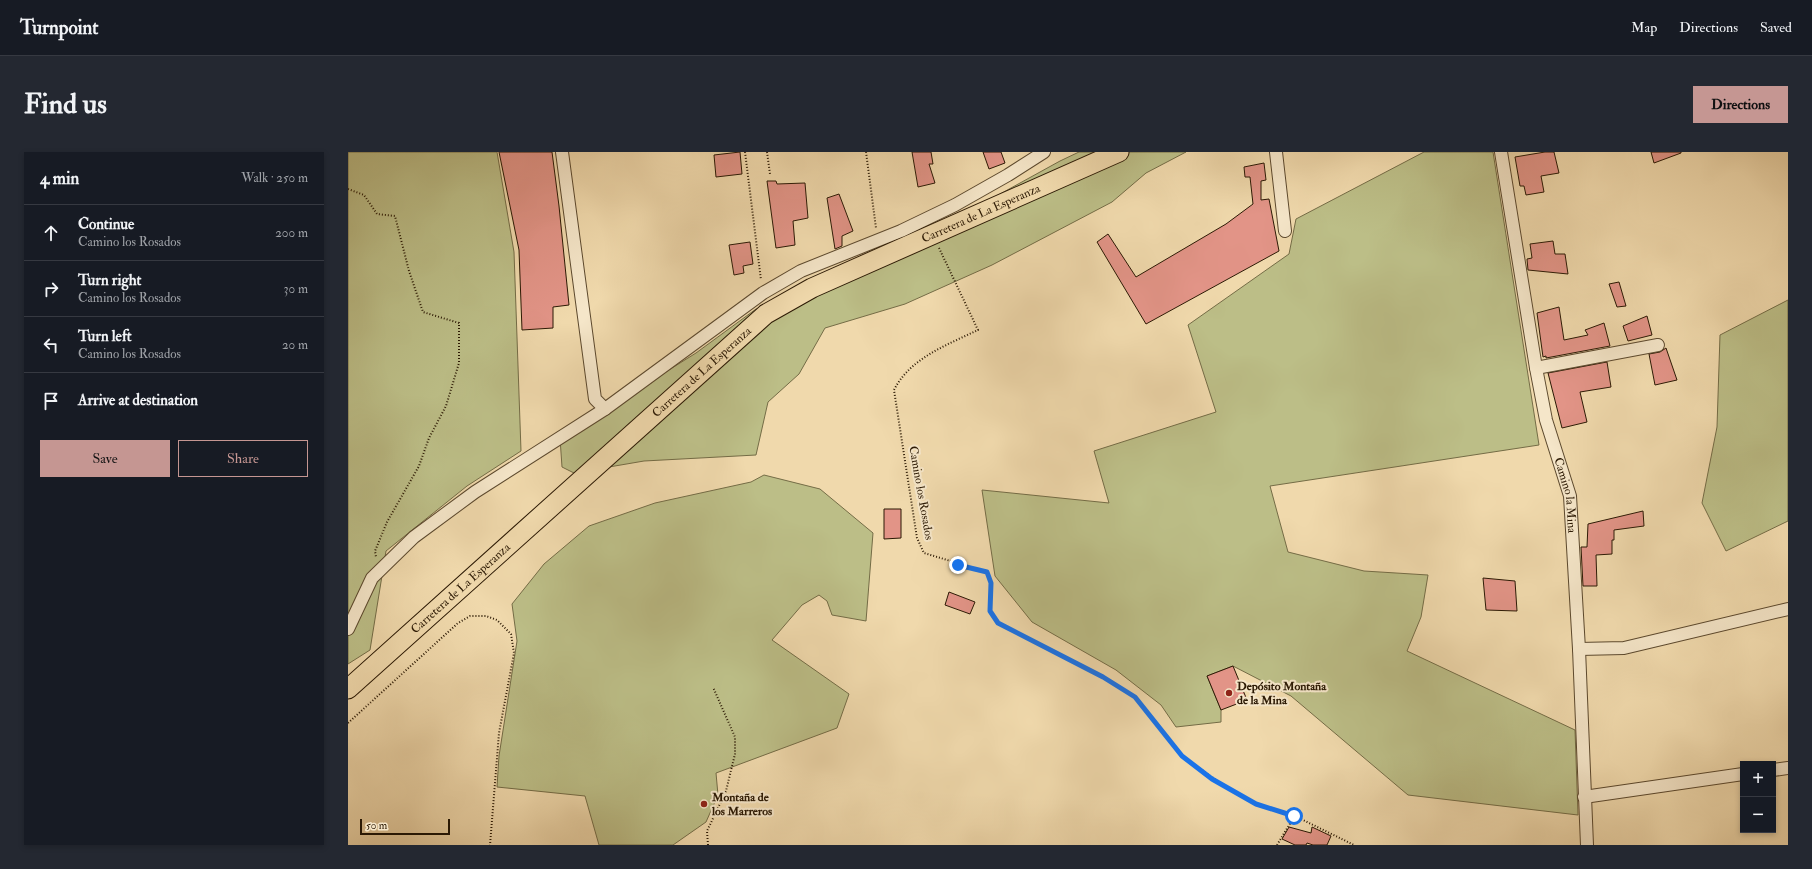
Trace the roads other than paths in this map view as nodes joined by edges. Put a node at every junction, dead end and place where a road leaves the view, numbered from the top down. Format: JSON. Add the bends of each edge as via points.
{"nodes":[{"id":1,"x":562,"y":152,"type":"edge"},
{"id":2,"x":1044,"y":152,"type":"edge"},
{"id":3,"x":1119,"y":152,"type":"edge"},
{"id":4,"x":1276,"y":152,"type":"edge"},
{"id":5,"x":1501,"y":152,"type":"edge"},
{"id":6,"x":1285,"y":231,"type":"dead end"},
{"id":7,"x":1658,"y":345,"type":"dead end"},
{"id":8,"x":1536,"y":368,"type":"junction"},
{"id":9,"x":605,"y":409,"type":"junction"},
{"id":10,"x":1788,"y":609,"type":"edge"},
{"id":11,"x":348,"y":629,"type":"edge"},
{"id":12,"x":1579,"y":649,"type":"junction"},
{"id":13,"x":348,"y":688,"type":"edge"},
{"id":14,"x":1788,"y":768,"type":"edge"},
{"id":15,"x":1776,"y":770,"type":"edge"},
{"id":16,"x":1740,"y":774,"type":"edge"},
{"id":17,"x":1584,"y":797,"type":"junction"},
{"id":18,"x":1587,"y":845,"type":"edge"}],
"edges":[{"from":1,"to":9,"type":"street","via":[[595,399]]},
{"from":2,"to":9,"type":"street","via":[[1008,176],[955,205],[801,271],[763,293]]},
{"from":3,"to":13,"type":"main road","name":"Carretera de La Esperanza","via":[[812,288],[766,314]]},
{"from":4,"to":6,"type":"street"},
{"from":5,"to":8,"type":"street","name":"Camino la Mina"},
{"from":7,"to":8,"type":"street"},
{"from":8,"to":12,"type":"street","name":"Camino la Mina","via":[[1546,420],[1570,496]]},
{"from":9,"to":11,"type":"street","via":[[475,492],[414,537],[372,578]]},
{"from":10,"to":12,"type":"street","via":[[1624,648]]},
{"from":12,"to":17,"type":"street","name":"Camino la Mina"},
{"from":14,"to":15,"type":"street"},
{"from":16,"to":17,"type":"street"},
{"from":17,"to":18,"type":"street","name":"Camino la Mina"}]}
